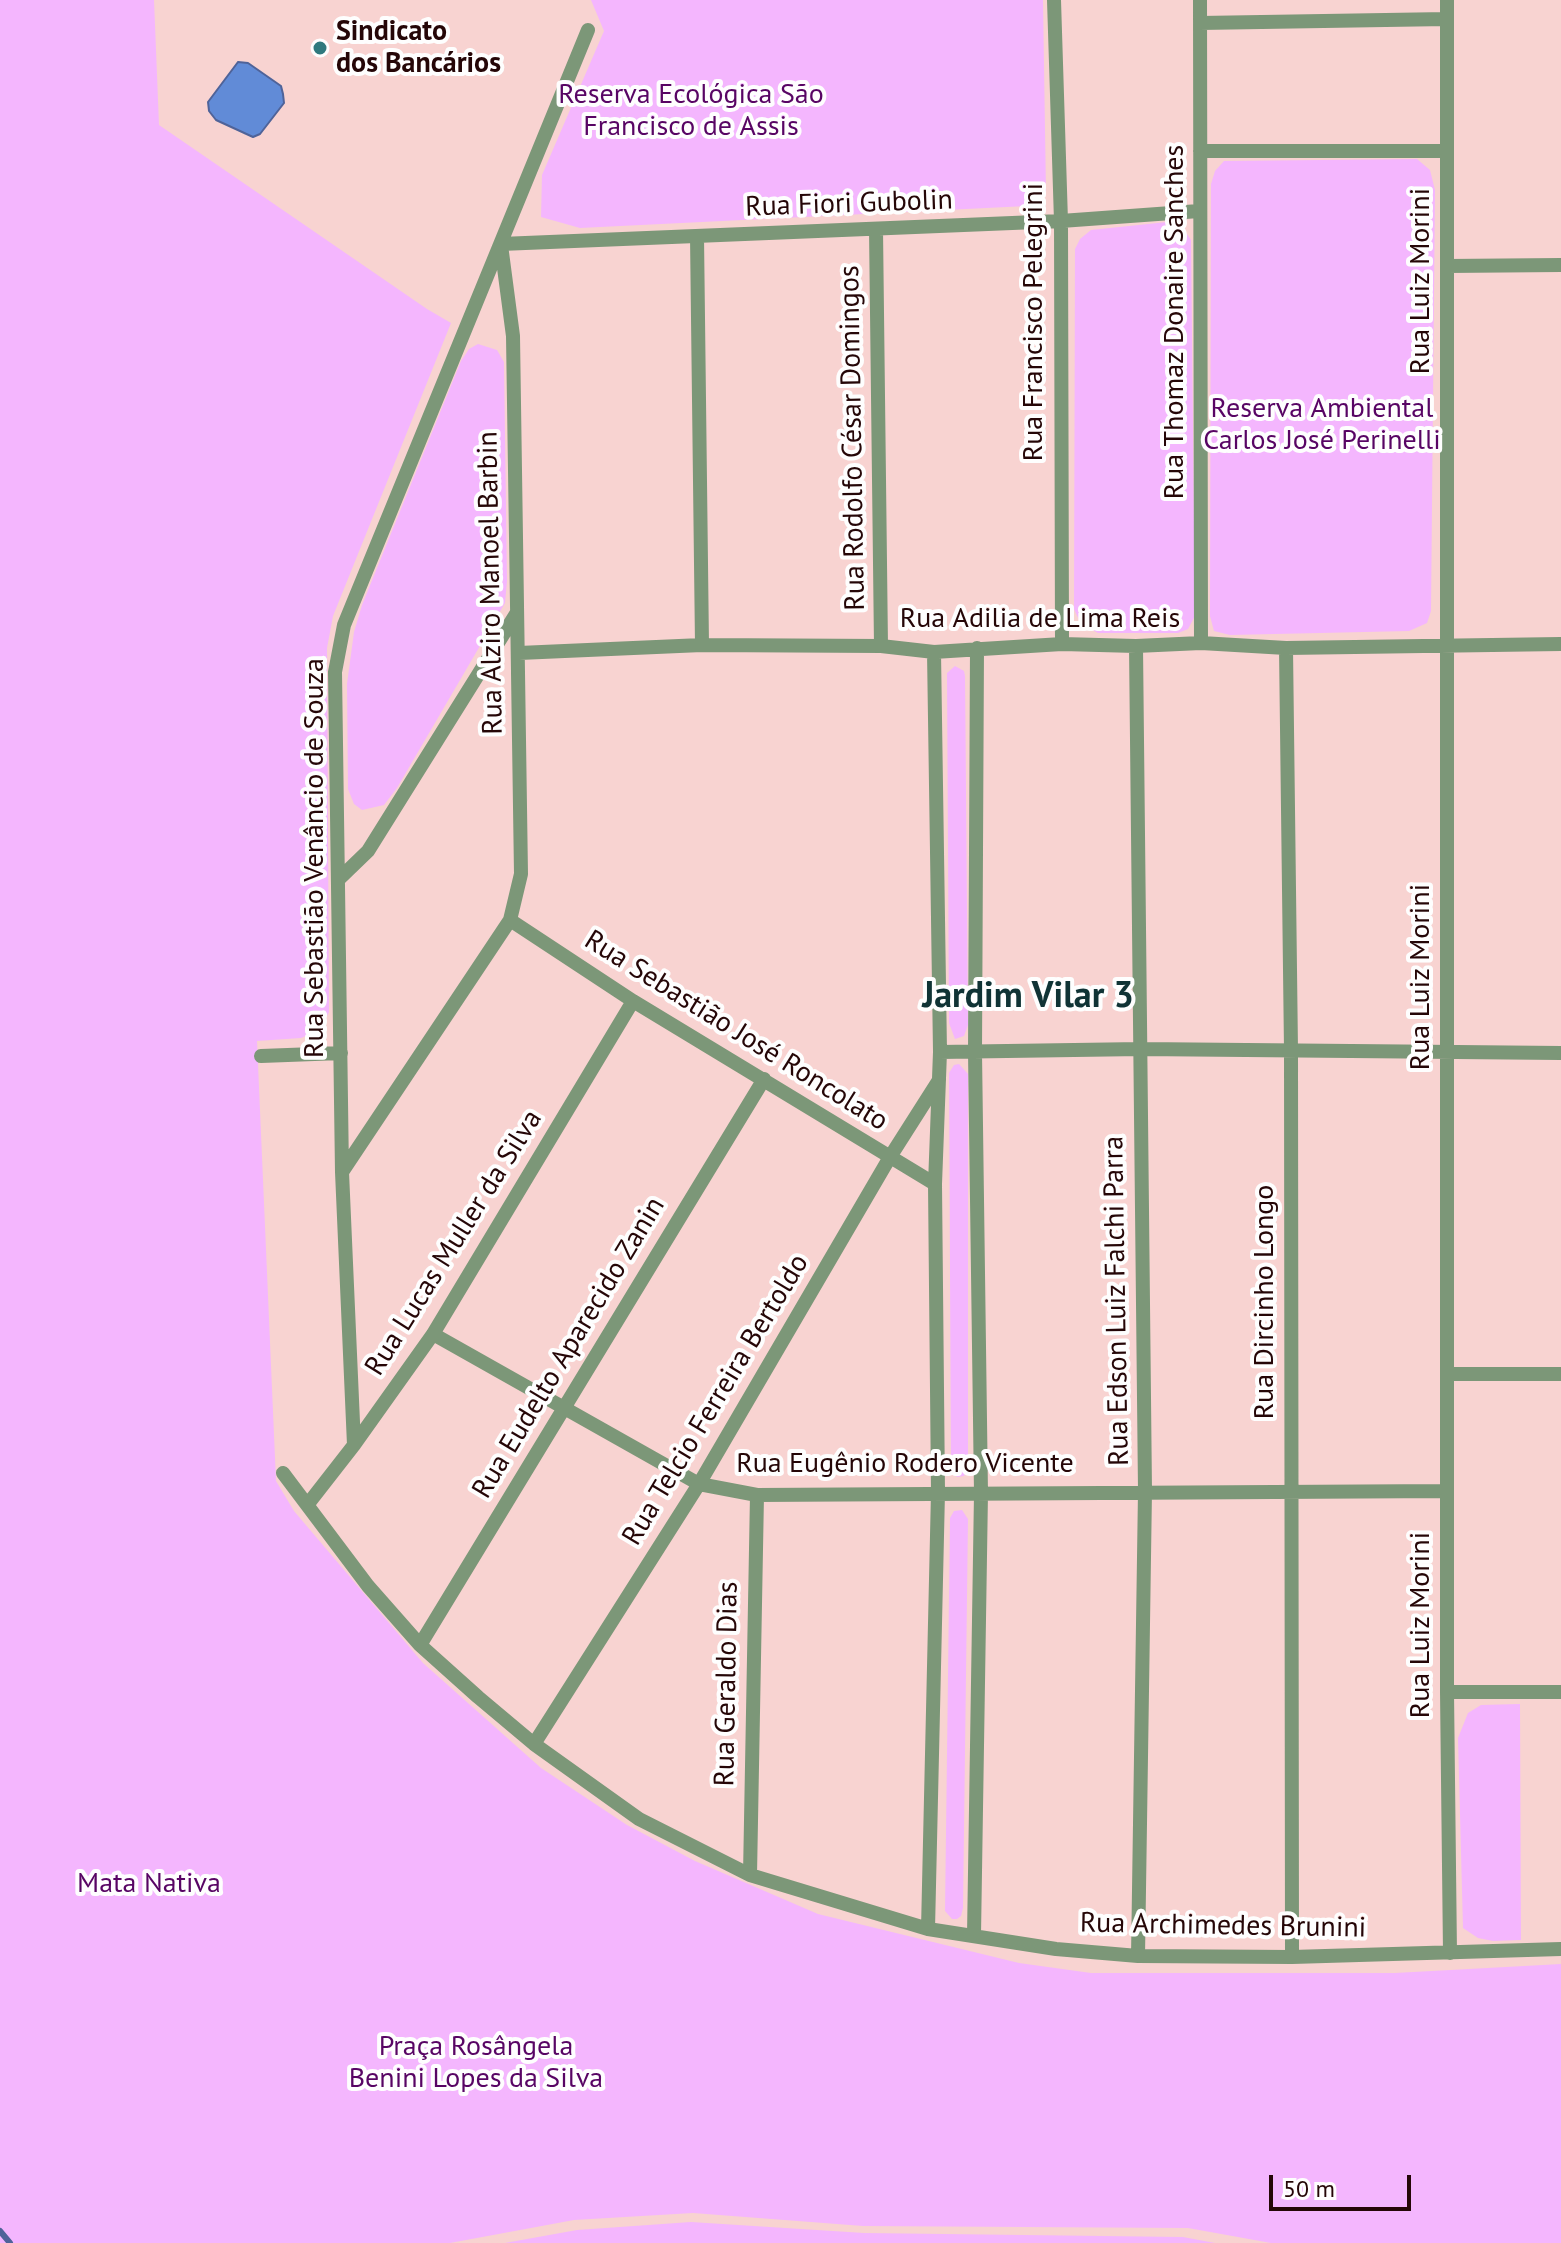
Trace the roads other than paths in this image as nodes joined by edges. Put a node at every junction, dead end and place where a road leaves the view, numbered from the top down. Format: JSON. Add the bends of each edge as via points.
{"nodes":[{"id":1,"x":1054,"y":0,"type":"edge"},
{"id":2,"x":1200,"y":0,"type":"edge"},
{"id":3,"x":1447,"y":0,"type":"edge"},
{"id":4,"x":1447,"y":19,"type":"junction"},
{"id":5,"x":1200,"y":23,"type":"junction"},
{"id":6,"x":588,"y":30,"type":"dead end"},
{"id":7,"x":1200,"y":151,"type":"junction"},
{"id":8,"x":1447,"y":151,"type":"junction"},
{"id":9,"x":1199,"y":211,"type":"junction"},
{"id":10,"x":1061,"y":221,"type":"junction"},
{"id":11,"x":876,"y":229,"type":"junction"},
{"id":12,"x":697,"y":236,"type":"junction"},
{"id":13,"x":501,"y":244,"type":"junction"},
{"id":14,"x":1561,"y":265,"type":"edge"},
{"id":15,"x":1447,"y":266,"type":"junction"},
{"id":16,"x":517,"y":614,"type":"junction"},
{"id":17,"x":1201,"y":643,"type":"junction"},
{"id":18,"x":1062,"y":644,"type":"junction"},
{"id":19,"x":1561,"y":644,"type":"edge"},
{"id":20,"x":702,"y":645,"type":"junction"},
{"id":21,"x":1447,"y":645,"type":"junction"},
{"id":22,"x":881,"y":646,"type":"junction"},
{"id":23,"x":1136,"y":646,"type":"junction"},
{"id":24,"x":977,"y":648,"type":"junction"},
{"id":25,"x":1286,"y":648,"type":"junction"},
{"id":26,"x":934,"y":652,"type":"junction"},
{"id":27,"x":519,"y":653,"type":"junction"},
{"id":28,"x":339,"y":879,"type":"junction"},
{"id":29,"x":510,"y":920,"type":"junction"},
{"id":30,"x":633,"y":1001,"type":"junction"},
{"id":31,"x":1141,"y":1049,"type":"junction"},
{"id":32,"x":1291,"y":1050,"type":"junction"},
{"id":33,"x":940,"y":1052,"type":"junction"},
{"id":34,"x":975,"y":1052,"type":"junction"},
{"id":35,"x":341,"y":1053,"type":"junction"},
{"id":36,"x":1447,"y":1053,"type":"junction"},
{"id":37,"x":1561,"y":1053,"type":"edge"},
{"id":38,"x":261,"y":1056,"type":"dead end"},
{"id":39,"x":764,"y":1079,"type":"junction"},
{"id":40,"x":939,"y":1080,"type":"junction"},
{"id":41,"x":890,"y":1157,"type":"junction"},
{"id":42,"x":342,"y":1172,"type":"junction"},
{"id":43,"x":935,"y":1184,"type":"junction"},
{"id":44,"x":433,"y":1334,"type":"junction"},
{"id":45,"x":1447,"y":1374,"type":"junction"},
{"id":46,"x":1561,"y":1374,"type":"edge"},
{"id":47,"x":564,"y":1408,"type":"junction"},
{"id":48,"x":354,"y":1445,"type":"junction"},
{"id":49,"x":283,"y":1473,"type":"dead end"},
{"id":50,"x":699,"y":1484,"type":"junction"},
{"id":51,"x":1291,"y":1490,"type":"junction"},
{"id":52,"x":1145,"y":1491,"type":"junction"},
{"id":53,"x":1447,"y":1491,"type":"junction"},
{"id":54,"x":938,"y":1492,"type":"junction"},
{"id":55,"x":981,"y":1493,"type":"junction"},
{"id":56,"x":757,"y":1495,"type":"junction"},
{"id":57,"x":308,"y":1504,"type":"junction"},
{"id":58,"x":420,"y":1645,"type":"junction"},
{"id":59,"x":1447,"y":1692,"type":"junction"},
{"id":60,"x":1561,"y":1692,"type":"edge"},
{"id":61,"x":534,"y":1744,"type":"junction"},
{"id":62,"x":750,"y":1875,"type":"junction"},
{"id":63,"x":928,"y":1929,"type":"junction"},
{"id":64,"x":974,"y":1935,"type":"junction"},
{"id":65,"x":1561,"y":1949,"type":"edge"},
{"id":66,"x":1450,"y":1953,"type":"junction"},
{"id":67,"x":1138,"y":1956,"type":"junction"},
{"id":68,"x":1292,"y":1957,"type":"junction"}],
"edges":[{"from":1,"to":10,"type":"street","name":"Rua Francisco Pelegrini"},
{"from":2,"to":5,"type":"street","name":"Rua Thomaz Donaire Sanches"},
{"from":3,"to":4,"type":"street","name":"Rua Luiz Morini"},
{"from":4,"to":5,"type":"street"},
{"from":4,"to":8,"type":"street","name":"Rua Luiz Morini"},
{"from":5,"to":7,"type":"street","name":"Rua Thomaz Donaire Sanches"},
{"from":6,"to":13,"type":"street","name":"Rua Sebastião Venâncio de Souza"},
{"from":7,"to":8,"type":"street"},
{"from":7,"to":9,"type":"street","name":"Rua Thomaz Donaire Sanches"},
{"from":8,"to":15,"type":"street","name":"Rua Luiz Morini"},
{"from":9,"to":10,"type":"street","name":"Rua Fiori Gubolin"},
{"from":9,"to":17,"type":"street","name":"Rua Thomaz Donaire Sanches"},
{"from":10,"to":11,"type":"street","name":"Rua Fiori Gubolin"},
{"from":10,"to":18,"type":"street","name":"Rua Francisco Pelegrini"},
{"from":11,"to":12,"type":"street","name":"Rua Fiori Gubolin"},
{"from":11,"to":22,"type":"street","name":"Rua Rodolfo César Domingos"},
{"from":12,"to":13,"type":"street","name":"Rua Fiori Gubolin"},
{"from":12,"to":20,"type":"street"},
{"from":13,"to":16,"type":"street","name":"Rua Alziro Manoel Barbin","via":[[513,336]]},
{"from":13,"to":28,"type":"street","name":"Rua Sebastião Venâncio de Souza","via":[[344,625],[335,672]]},
{"from":14,"to":15,"type":"street"},
{"from":15,"to":21,"type":"street","name":"Rua Luiz Morini"},
{"from":16,"to":27,"type":"street","name":"Rua Alziro Manoel Barbin"},
{"from":16,"to":28,"type":"street","via":[[368,851]]},
{"from":17,"to":23,"type":"street","name":"Rua Adilia de Lima Reis"},
{"from":17,"to":25,"type":"street","name":"Rua Adilia de Lima Reis"},
{"from":18,"to":23,"type":"street","name":"Rua Adilia de Lima Reis"},
{"from":18,"to":24,"type":"street","name":"Rua Adilia de Lima Reis"},
{"from":19,"to":21,"type":"street","name":"Rua Adilia de Lima Reis"},
{"from":20,"to":22,"type":"street","name":"Rua Adilia de Lima Reis"},
{"from":20,"to":27,"type":"street","name":"Rua Adilia de Lima Reis"},
{"from":21,"to":25,"type":"street","name":"Rua Adilia de Lima Reis"},
{"from":21,"to":36,"type":"street","name":"Rua Luiz Morini"},
{"from":22,"to":26,"type":"street","name":"Rua Adilia de Lima Reis"},
{"from":23,"to":31,"type":"street","name":"Rua Edson Luiz Falchi Parra"},
{"from":24,"to":26,"type":"street","name":"Rua Adilia de Lima Reis"},
{"from":24,"to":34,"type":"street"},
{"from":25,"to":32,"type":"street","name":"Rua Dircinho Longo"},
{"from":26,"to":33,"type":"street"},
{"from":27,"to":29,"type":"street","name":"Rua Alziro Manoel Barbin","via":[[521,874]]},
{"from":28,"to":35,"type":"street","name":"Rua Sebastião Venâncio de Souza"},
{"from":29,"to":30,"type":"street","name":"Rua Sebastião José Roncolato"},
{"from":29,"to":42,"type":"street"},
{"from":30,"to":39,"type":"street","name":"Rua Sebastião José Roncolato"},
{"from":30,"to":44,"type":"street","name":"Rua Lucas Muller da Silva"},
{"from":31,"to":32,"type":"street"},
{"from":31,"to":34,"type":"street"},
{"from":31,"to":52,"type":"street","name":"Rua Edson Luiz Falchi Parra"},
{"from":32,"to":36,"type":"street"},
{"from":32,"to":51,"type":"street","name":"Rua Dircinho Longo"},
{"from":33,"to":34,"type":"street"},
{"from":33,"to":40,"type":"street"},
{"from":34,"to":55,"type":"street"},
{"from":35,"to":38,"type":"street"},
{"from":35,"to":42,"type":"street","name":"Rua Sebastião Venâncio de Souza"},
{"from":36,"to":37,"type":"street"},
{"from":36,"to":45,"type":"street","name":"Rua Luiz Morini"},
{"from":39,"to":41,"type":"street","name":"Rua Sebastião José Roncolato"},
{"from":39,"to":47,"type":"street","name":"Rua Eudelto Aparecido Zanin"},
{"from":40,"to":41,"type":"street","name":"Rua Telcio Ferreira Bertoldo"},
{"from":40,"to":43,"type":"street"},
{"from":41,"to":43,"type":"street","name":"Rua Sebastião José Roncolato"},
{"from":41,"to":50,"type":"street","name":"Rua Telcio Ferreira Bertoldo"},
{"from":42,"to":48,"type":"street","name":"Rua Sebastião Venâncio de Souza"},
{"from":43,"to":54,"type":"street"},
{"from":44,"to":47,"type":"street","name":"Rua Eugênio Rodero Vicente"},
{"from":44,"to":48,"type":"street","name":"Rua Lucas Muller da Silva"},
{"from":45,"to":46,"type":"street"},
{"from":45,"to":53,"type":"street","name":"Rua Luiz Morini"},
{"from":47,"to":50,"type":"street","name":"Rua Eugênio Rodero Vicente"},
{"from":47,"to":58,"type":"street","name":"Rua Eudelto Aparecido Zanin"},
{"from":48,"to":57,"type":"street","name":"Rua Lucas Muller da Silva"},
{"from":49,"to":57,"type":"street","name":"Rua Archimedes Brunini"},
{"from":50,"to":56,"type":"street","name":"Rua Eugênio Rodero Vicente"},
{"from":50,"to":61,"type":"street","name":"Rua Telcio Ferreira Bertoldo"},
{"from":51,"to":52,"type":"street","name":"Rua Eugênio Rodero Vicente"},
{"from":51,"to":53,"type":"street","name":"Rua Eugênio Rodero Vicente"},
{"from":51,"to":68,"type":"street","name":"Rua Dircinho Longo"},
{"from":52,"to":55,"type":"street","name":"Rua Eugênio Rodero Vicente"},
{"from":52,"to":67,"type":"street","name":"Rua Edson Luiz Falchi Parra"},
{"from":53,"to":59,"type":"street","name":"Rua Luiz Morini"},
{"from":54,"to":55,"type":"street","name":"Rua Eugênio Rodero Vicente"},
{"from":54,"to":56,"type":"street","name":"Rua Eugênio Rodero Vicente"},
{"from":54,"to":63,"type":"street"},
{"from":55,"to":64,"type":"street"},
{"from":56,"to":62,"type":"street","name":"Rua Geraldo Dias"},
{"from":57,"to":58,"type":"street","name":"Rua Archimedes Brunini","via":[[368,1586]]},
{"from":58,"to":61,"type":"street","name":"Rua Archimedes Brunini"},
{"from":59,"to":60,"type":"street"},
{"from":59,"to":66,"type":"street","name":"Rua Luiz Morini"},
{"from":61,"to":62,"type":"street","name":"Rua Archimedes Brunini","via":[[639,1819]]},
{"from":62,"to":63,"type":"street","name":"Rua Archimedes Brunini"},
{"from":63,"to":64,"type":"street","name":"Rua Archimedes Brunini"},
{"from":64,"to":67,"type":"street","name":"Rua Archimedes Brunini"},
{"from":65,"to":66,"type":"street","name":"Rua Archimedes Brunini"},
{"from":66,"to":68,"type":"street","name":"Rua Archimedes Brunini"},
{"from":67,"to":68,"type":"street","name":"Rua Archimedes Brunini"}]}
